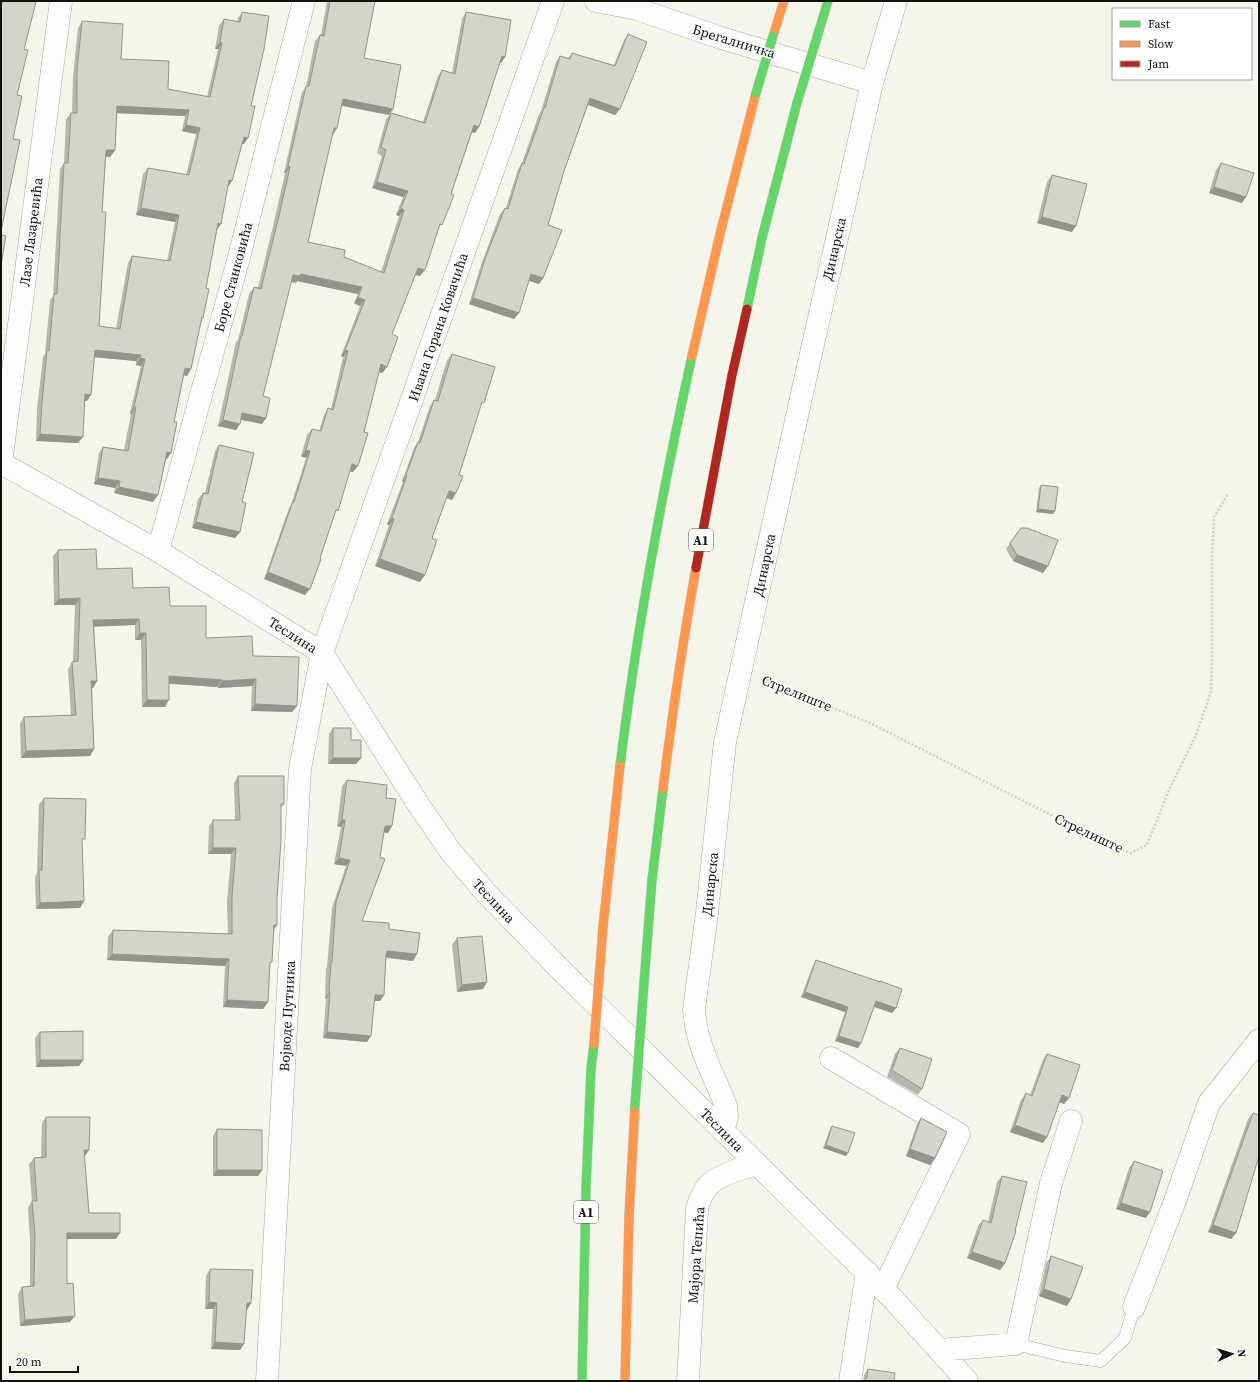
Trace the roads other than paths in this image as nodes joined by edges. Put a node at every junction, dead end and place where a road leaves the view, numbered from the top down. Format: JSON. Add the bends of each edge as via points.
{"nodes":[{"id":1,"x":61,"y":1,"type":"edge"},
{"id":2,"x":304,"y":1,"type":"edge"},
{"id":3,"x":553,"y":1,"type":"edge"},
{"id":4,"x":596,"y":1,"type":"edge"},
{"id":5,"x":784,"y":1,"type":"edge"},
{"id":6,"x":828,"y":1,"type":"edge"},
{"id":7,"x":896,"y":1,"type":"edge"},
{"id":8,"x":872,"y":83,"type":"junction"},
{"id":9,"x":1,"y":463,"type":"edge"},
{"id":10,"x":158,"y":552,"type":"junction"},
{"id":11,"x":322,"y":653,"type":"junction"},
{"id":12,"x":1259,"y":1040,"type":"edge"},
{"id":13,"x":831,"y":1058,"type":"dead end"},
{"id":14,"x":1071,"y":1121,"type":"dead end"},
{"id":15,"x":723,"y":1131,"type":"junction"},
{"id":16,"x":756,"y":1164,"type":"junction"},
{"id":17,"x":867,"y":1272,"type":"junction"},
{"id":18,"x":883,"y":1289,"type":"junction"},
{"id":19,"x":1134,"y":1306,"type":"joint"},
{"id":20,"x":1016,"y":1344,"type":"junction"},
{"id":21,"x":939,"y":1350,"type":"junction"},
{"id":22,"x":267,"y":1381,"type":"edge"},
{"id":23,"x":582,"y":1381,"type":"edge"},
{"id":24,"x":625,"y":1381,"type":"edge"},
{"id":25,"x":688,"y":1381,"type":"edge"},
{"id":26,"x":850,"y":1381,"type":"edge"},
{"id":27,"x":967,"y":1381,"type":"edge"}],
"edges":[{"from":1,"to":9,"type":"street","name":"Лазе Лазаревића"},
{"from":2,"to":10,"type":"street","name":"Боре Станковића","via":[[238,260]]},
{"from":3,"to":11,"type":"street","name":"Ивана Горана Ковачића"},
{"from":4,"to":8,"type":"street","name":"Брегалничка","via":[[637,9],[721,38]]},
{"from":5,"to":23,"type":"highway","number":"A1","bridge":true,"via":[[756,93],[709,280],[680,410],[624,730],[591,1069]]},
{"from":6,"to":24,"type":"highway","number":"A1","bridge":true,"via":[[797,103],[762,238],[732,375],[689,607],[668,747],[652,880],[644,983],[629,1217]]},
{"from":7,"to":8,"type":"street","name":"Динарска"},
{"from":8,"to":15,"type":"street","name":"Динарска","via":[[725,742],[694,1009],[699,1041],[726,1106],[727,1117]]},
{"from":9,"to":10,"type":"street","name":"Теслина"},
{"from":10,"to":11,"type":"street","name":"Теслина"},
{"from":11,"to":15,"type":"street","name":"Теслина","via":[[433,827],[469,874],[536,945]]},
{"from":11,"to":22,"type":"street","name":"Војводе Путника","via":[[300,769]]},
{"from":12,"to":19,"type":"street","via":[[1209,1103],[1175,1201]]},
{"from":13,"to":18,"type":"street","via":[[959,1134]]},
{"from":14,"to":20,"type":"street","via":[[1051,1183]]},
{"from":15,"to":16,"type":"street","name":"Теслина"},
{"from":16,"to":17,"type":"street","name":"Теслина"},
{"from":16,"to":25,"type":"street","name":"Мајора Тепића","via":[[716,1180],[701,1196],[697,1209]]},
{"from":17,"to":18,"type":"street","name":"Теслина"},
{"from":17,"to":26,"type":"street"},
{"from":18,"to":21,"type":"street","name":"Теслина"},
{"from":19,"to":20,"type":"lane","via":[[1124,1338],[1101,1361],[1065,1356]]},
{"from":20,"to":21,"type":"street"},
{"from":21,"to":27,"type":"street","name":"Теслина"}]}
